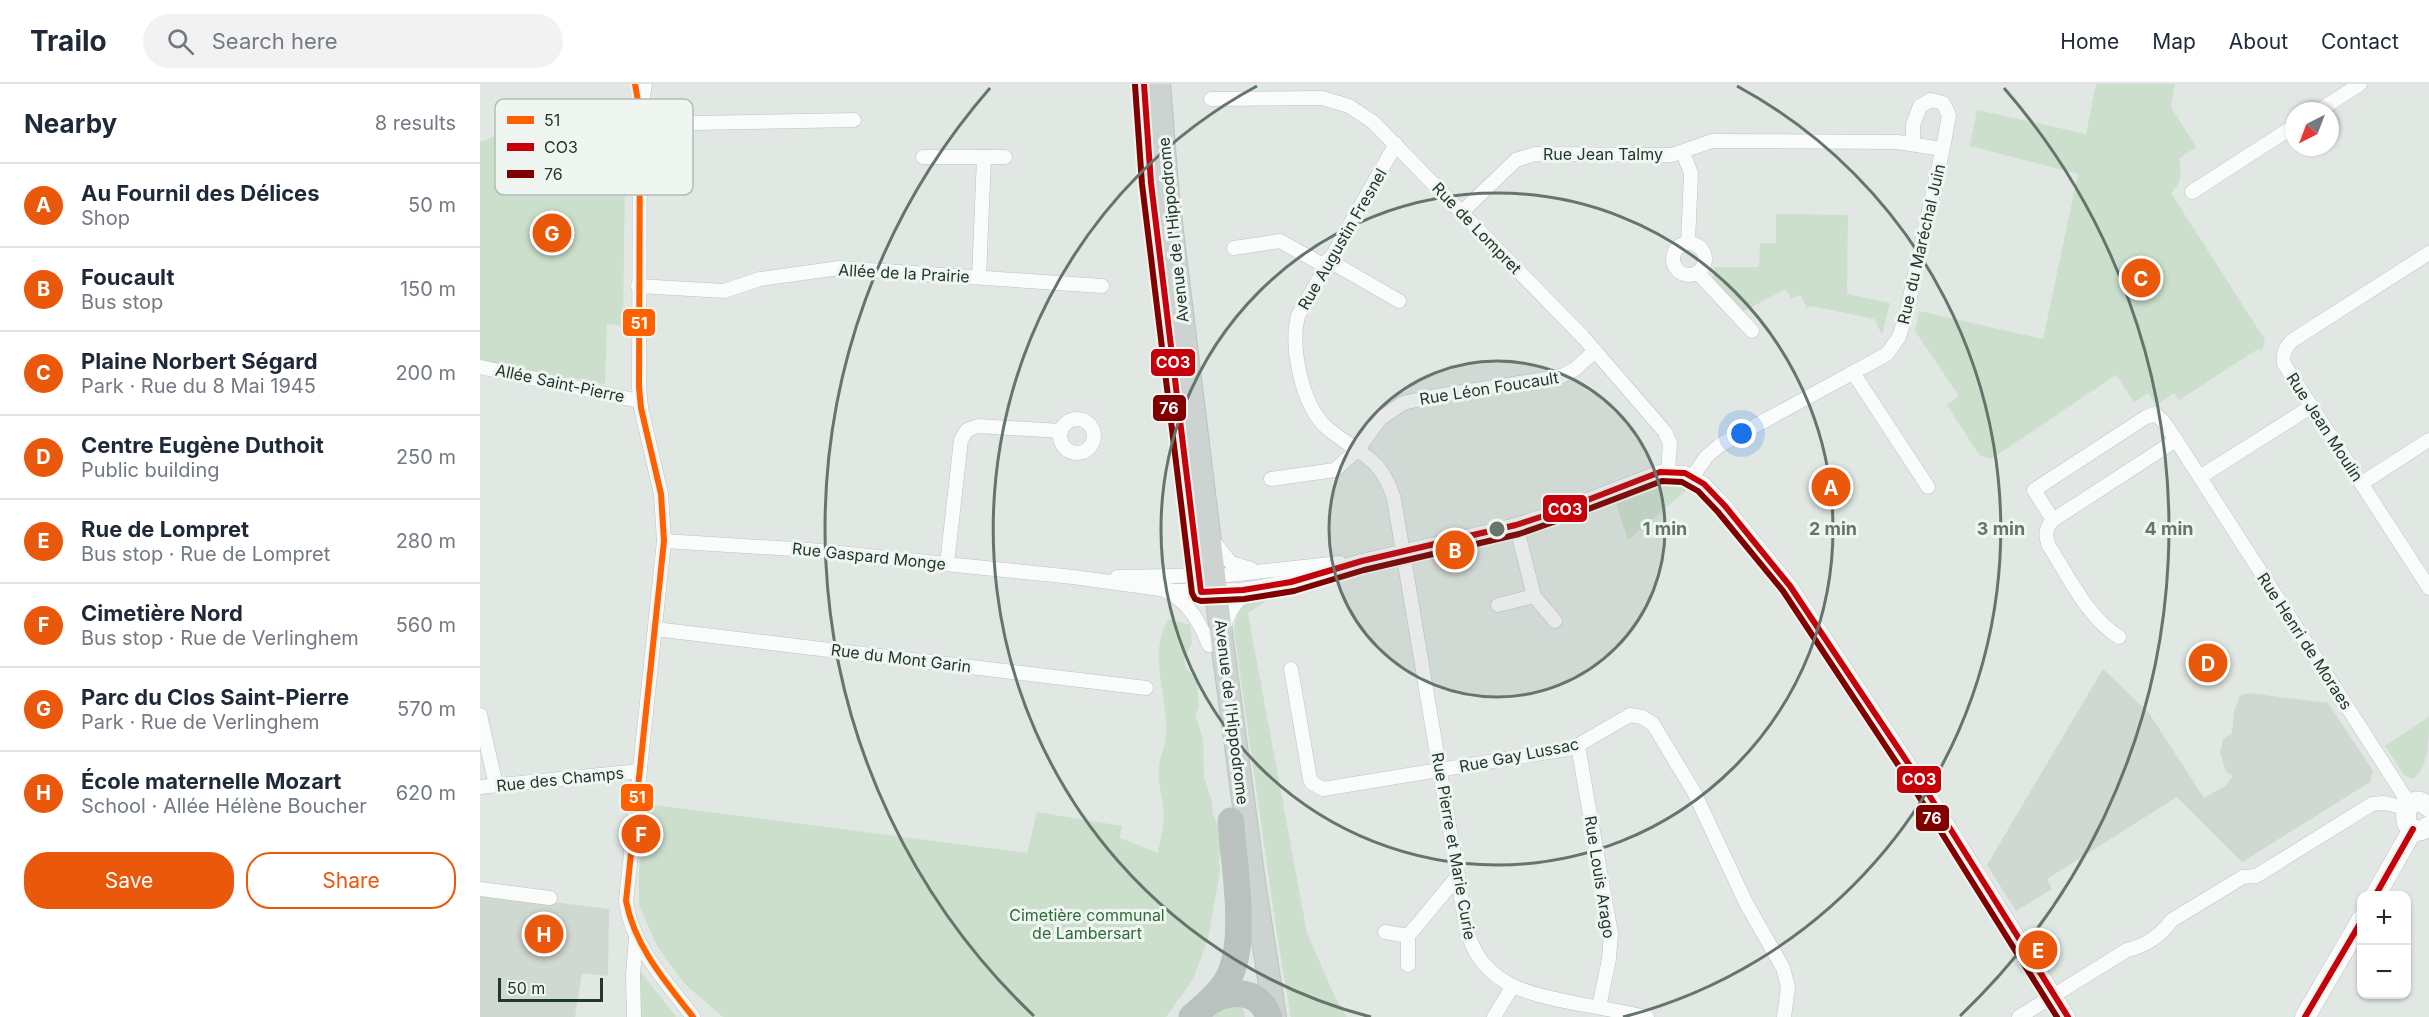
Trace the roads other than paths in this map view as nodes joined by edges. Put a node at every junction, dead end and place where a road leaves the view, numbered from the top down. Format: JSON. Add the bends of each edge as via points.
{"nodes":[{"id":1,"x":635,"y":84,"type":"edge"},
{"id":2,"x":645,"y":84,"type":"edge"},
{"id":3,"x":2360,"y":84,"type":"edge"},
{"id":4,"x":1152,"y":93,"type":"edge"},
{"id":5,"x":637,"y":99,"type":"edge"},
{"id":6,"x":643,"y":99,"type":"edge"},
{"id":7,"x":1211,"y":99,"type":"dead end"},
{"id":8,"x":2332,"y":102,"type":"edge"},
{"id":9,"x":693,"y":118,"type":"edge"},
{"id":10,"x":854,"y":120,"type":"dead end"},
{"id":11,"x":2285,"y":132,"type":"edge"},
{"id":12,"x":1396,"y":144,"type":"junction"},
{"id":13,"x":1913,"y":144,"type":"junction"},
{"id":14,"x":1942,"y":149,"type":"junction"},
{"id":15,"x":1683,"y":153,"type":"junction"},
{"id":16,"x":923,"y":157,"type":"dead end"},
{"id":17,"x":984,"y":157,"type":"junction"},
{"id":18,"x":1005,"y":157,"type":"dead end"},
{"id":19,"x":2192,"y":192,"type":"dead end"},
{"id":20,"x":639,"y":195,"type":"edge"},
{"id":21,"x":1462,"y":212,"type":"junction"},
{"id":22,"x":1688,"y":243,"type":"junction"},
{"id":23,"x":1234,"y":248,"type":"dead end"},
{"id":24,"x":2429,"y":253,"type":"edge"},
{"id":25,"x":1327,"y":263,"type":"junction"},
{"id":26,"x":1698,"y":273,"type":"junction"},
{"id":27,"x":979,"y":276,"type":"junction"},
{"id":28,"x":638,"y":286,"type":"junction"},
{"id":29,"x":1102,"y":286,"type":"dead end"},
{"id":30,"x":1399,"y":301,"type":"dead end"},
{"id":31,"x":1752,"y":331,"type":"dead end"},
{"id":32,"x":1595,"y":351,"type":"junction"},
{"id":33,"x":480,"y":367,"type":"edge"},
{"id":34,"x":1854,"y":374,"type":"junction"},
{"id":35,"x":639,"y":401,"type":"junction"},
{"id":36,"x":2312,"y":406,"type":"junction"},
{"id":37,"x":1061,"y":431,"type":"dead end"},
{"id":38,"x":2176,"y":440,"type":"junction"},
{"id":39,"x":2429,"y":440,"type":"edge"},
{"id":40,"x":1358,"y":449,"type":"junction"},
{"id":41,"x":1668,"y":471,"type":"junction"},
{"id":42,"x":1693,"y":476,"type":"junction"},
{"id":43,"x":2200,"y":477,"type":"junction"},
{"id":44,"x":1271,"y":479,"type":"dead end"},
{"id":45,"x":2362,"y":483,"type":"junction"},
{"id":46,"x":1928,"y":487,"type":"dead end"},
{"id":47,"x":2052,"y":520,"type":"junction"},
{"id":48,"x":1516,"y":525,"type":"junction"},
{"id":49,"x":1209,"y":535,"type":"junction"},
{"id":50,"x":664,"y":541,"type":"junction"},
{"id":51,"x":1403,"y":551,"type":"junction"},
{"id":52,"x":1362,"y":561,"type":"junction"},
{"id":53,"x":947,"y":564,"type":"junction"},
{"id":54,"x":1277,"y":570,"type":"junction"},
{"id":55,"x":1073,"y":577,"type":"junction"},
{"id":56,"x":1208,"y":583,"type":"junction"},
{"id":57,"x":1257,"y":588,"type":"junction"},
{"id":58,"x":2429,"y":588,"type":"edge"},
{"id":59,"x":1162,"y":589,"type":"junction"},
{"id":60,"x":1534,"y":596,"type":"junction"},
{"id":61,"x":1498,"y":606,"type":"dead end"},
{"id":62,"x":1556,"y":621,"type":"dead end"},
{"id":63,"x":655,"y":629,"type":"junction"},
{"id":64,"x":2119,"y":637,"type":"dead end"},
{"id":65,"x":1215,"y":643,"type":"junction"},
{"id":66,"x":1291,"y":669,"type":"dead end"},
{"id":67,"x":1146,"y":688,"type":"dead end"},
{"id":68,"x":480,"y":715,"type":"edge"},
{"id":69,"x":1578,"y":746,"type":"junction"},
{"id":70,"x":1440,"y":769,"type":"junction"},
{"id":71,"x":640,"y":771,"type":"junction"},
{"id":72,"x":496,"y":785,"type":"junction"},
{"id":73,"x":480,"y":787,"type":"edge"},
{"id":74,"x":2420,"y":806,"type":"edge"},
{"id":75,"x":1231,"y":822,"type":"junction"},
{"id":76,"x":2421,"y":827,"type":"edge"},
{"id":77,"x":1458,"y":876,"type":"junction"},
{"id":78,"x":480,"y":889,"type":"edge"},
{"id":79,"x":2378,"y":891,"type":"edge"},
{"id":80,"x":550,"y":898,"type":"dead end"},
{"id":81,"x":2357,"y":926,"type":"edge"},
{"id":82,"x":1385,"y":932,"type":"dead end"},
{"id":83,"x":1408,"y":936,"type":"junction"},
{"id":84,"x":636,"y":937,"type":"junction"},
{"id":85,"x":1408,"y":965,"type":"dead end"},
{"id":86,"x":1512,"y":987,"type":"junction"},
{"id":87,"x":2054,"y":995,"type":"junction"},
{"id":88,"x":1211,"y":1001,"type":"junction"},
{"id":89,"x":1599,"y":1007,"type":"junction"},
{"id":90,"x":1265,"y":1013,"type":"edge"},
{"id":91,"x":634,"y":1017,"type":"edge"},
{"id":92,"x":693,"y":1017,"type":"edge"},
{"id":93,"x":1191,"y":1017,"type":"edge"},
{"id":94,"x":1494,"y":1017,"type":"edge"},
{"id":95,"x":1647,"y":1017,"type":"edge"},
{"id":96,"x":1784,"y":1017,"type":"edge"},
{"id":97,"x":2019,"y":1017,"type":"edge"},
{"id":98,"x":2068,"y":1017,"type":"edge"},
{"id":99,"x":2305,"y":1017,"type":"edge"}],
"edges":[{"from":1,"to":5,"type":"street"},
{"from":2,"to":6,"type":"street"},
{"from":3,"to":8,"type":"street"},
{"from":4,"to":49,"type":"main road","name":"Avenue de l'Hippodrome"},
{"from":4,"to":56,"type":"main road","name":"Avenue de l'Hippodrome","via":[[1151,183]]},
{"from":7,"to":12,"type":"street","name":"Rue de Lompret","via":[[1331,100],[1366,116]]},
{"from":9,"to":10,"type":"street"},
{"from":11,"to":19,"type":"street"},
{"from":12,"to":21,"type":"street","name":"Rue de Lompret"},
{"from":12,"to":25,"type":"street","name":"Rue Augustin Fresnel"},
{"from":13,"to":14,"type":"street","name":"Rue Jean Talmy"},
{"from":13,"to":14,"type":"street","name":"Rue du Maréchal Juin","via":[[1913,125],[1920,106],[1937,100],[1949,115]]},
{"from":13,"to":15,"type":"street","name":"Rue Jean Talmy","via":[[1712,141]]},
{"from":14,"to":34,"type":"street","name":"Rue du Maréchal Juin","via":[[1899,337],[1887,354]]},
{"from":15,"to":21,"type":"street","name":"Rue Jean Talmy","via":[[1529,155],[1509,166]]},
{"from":15,"to":22,"type":"street","via":[[1691,173]]},
{"from":16,"to":17,"type":"street"},
{"from":17,"to":18,"type":"street"},
{"from":17,"to":27,"type":"street"},
{"from":20,"to":28,"type":"street"},
{"from":21,"to":32,"type":"street","name":"Rue de Lompret"},
{"from":22,"to":26,"type":"street","via":[[1704,254]]},
{"from":22,"to":26,"type":"street","via":[[1675,251],[1674,265],[1684,275]]},
{"from":23,"to":25,"type":"street","via":[[1280,241]]},
{"from":24,"to":36,"type":"street","name":"Rue Jean Moulin","via":[[2287,346],[2284,364]]},
{"from":25,"to":30,"type":"street"},
{"from":25,"to":40,"type":"street","name":"Rue Augustin Fresnel","via":[[1296,323],[1299,371],[1320,420]]},
{"from":26,"to":31,"type":"street"},
{"from":27,"to":28,"type":"street","name":"Allée de la Prairie","via":[[839,268],[760,279],[724,291]]},
{"from":27,"to":29,"type":"street","name":"Allée de la Prairie"},
{"from":28,"to":35,"type":"street"},
{"from":32,"to":40,"type":"street","name":"Rue Léon Foucault","via":[[1562,376],[1403,403],[1380,419]]},
{"from":32,"to":41,"type":"street","name":"Rue de Lompret","via":[[1668,436]]},
{"from":33,"to":35,"type":"street","name":"Allée Saint-Pierre"},
{"from":34,"to":42,"type":"street","name":"Rue du Maréchal Juin","via":[[1720,445]]},
{"from":34,"to":46,"type":"street"},
{"from":35,"to":50,"type":"street","via":[[660,488]]},
{"from":36,"to":43,"type":"street"},
{"from":36,"to":45,"type":"street","name":"Rue Jean Moulin"},
{"from":37,"to":53,"type":"street","via":[[978,426],[967,430],[961,440]]},
{"from":38,"to":43,"type":"street","name":"Rue Henri de Moraes"},
{"from":38,"to":47,"type":"street"},
{"from":38,"to":47,"type":"street","name":"Rue Henri de Moraes","via":[[2160,417],[2146,417],[2034,490]]},
{"from":39,"to":45,"type":"street"},
{"from":40,"to":44,"type":"street","name":"Rue Léon Foucault","via":[[1335,470]]},
{"from":40,"to":51,"type":"street","name":"Rue Augustin Fresnel","via":[[1379,466],[1389,482]]},
{"from":41,"to":42,"type":"street","name":"Rue Gaspard Monge"},
{"from":41,"to":48,"type":"street","name":"Rue Gaspard Monge"},
{"from":42,"to":87,"type":"street","via":[[1725,506],[1790,586],[1924,787]]},
{"from":43,"to":74,"type":"street","name":"Rue Henri de Moraes"},
{"from":45,"to":58,"type":"street","name":"Rue Jean Moulin"},
{"from":47,"to":64,"type":"street","via":[[2046,533],[2049,546],[2095,617]]},
{"from":48,"to":51,"type":"street","name":"Rue Gaspard Monge"},
{"from":48,"to":60,"type":"street"},
{"from":49,"to":54,"type":"street","via":[[1231,563]]},
{"from":49,"to":56,"type":"main road","name":"Avenue de l'Hippodrome"},
{"from":50,"to":53,"type":"street","name":"Rue Gaspard Monge"},
{"from":50,"to":63,"type":"street"},
{"from":51,"to":52,"type":"street","name":"Rue Gaspard Monge"},
{"from":51,"to":70,"type":"street","name":"Rue Pierre et Marie Curie"},
{"from":52,"to":54,"type":"street","name":"Rue Gaspard Monge"},
{"from":52,"to":57,"type":"street","name":"Rue Gaspard Monge","via":[[1317,576]]},
{"from":53,"to":55,"type":"street","name":"Rue Gaspard Monge"},
{"from":54,"to":56,"type":"street","name":"Rue Gaspard Monge"},
{"from":55,"to":56,"type":"street","name":"Rue Gaspard Monge"},
{"from":55,"to":59,"type":"street","name":"Rue Gaspard Monge"},
{"from":56,"to":57,"type":"street","name":"Rue Gaspard Monge"},
{"from":56,"to":59,"type":"street","name":"Rue Gaspard Monge"},
{"from":56,"to":65,"type":"main road","name":"Avenue de l'Hippodrome"},
{"from":57,"to":65,"type":"street","via":[[1243,594],[1232,608]]},
{"from":59,"to":65,"type":"street","via":[[1190,610]]},
{"from":60,"to":61,"type":"street"},
{"from":60,"to":62,"type":"street"},
{"from":63,"to":67,"type":"street","name":"Rue du Mont Garin"},
{"from":63,"to":71,"type":"street"},
{"from":65,"to":75,"type":"main road","name":"Avenue de l'Hippodrome"},
{"from":65,"to":90,"type":"main road","name":"Avenue de l'Hippodrome","via":[[1254,882]]},
{"from":66,"to":70,"type":"street","name":"Rue Gay Lussac","via":[[1310,778],[1317,786],[1330,789]]},
{"from":68,"to":72,"type":"street"},
{"from":69,"to":70,"type":"street","name":"Rue Gay Lussac"},
{"from":69,"to":89,"type":"street","name":"Rue Louis Arago","via":[[1611,934]]},
{"from":69,"to":96,"type":"street","name":"Rue Gay Lussac","via":[[1630,715],[1653,724],[1694,792],[1746,903],[1783,968],[1788,987]]},
{"from":70,"to":77,"type":"street","name":"Rue Pierre et Marie Curie"},
{"from":71,"to":72,"type":"street","name":"Rue des Champs"},
{"from":71,"to":84,"type":"street","via":[[625,895]]},
{"from":72,"to":73,"type":"street","name":"Rue des Champs"},
{"from":74,"to":76,"type":"street","via":[[2405,819]]},
{"from":74,"to":87,"type":"street","via":[[2372,804],[2256,876],[2243,877],[2172,920],[2165,930],[2138,947]]},
{"from":75,"to":88,"type":"highway","via":[[1239,919],[1237,945],[1228,979]]},
{"from":75,"to":90,"type":"main road","name":"Avenue de l'Hippodrome"},
{"from":76,"to":79,"type":"street"},
{"from":77,"to":83,"type":"street"},
{"from":77,"to":86,"type":"street","name":"Rue Pierre et Marie Curie","via":[[1471,944],[1487,968]]},
{"from":78,"to":80,"type":"street"},
{"from":81,"to":99,"type":"street"},
{"from":82,"to":83,"type":"street"},
{"from":83,"to":85,"type":"street"},
{"from":84,"to":91,"type":"street"},
{"from":84,"to":92,"type":"street"},
{"from":86,"to":89,"type":"street","name":"Rue Pierre et Marie Curie"},
{"from":86,"to":94,"type":"street"},
{"from":87,"to":97,"type":"street"},
{"from":87,"to":98,"type":"street"},
{"from":88,"to":90,"type":"highway","via":[[1236,992]]},
{"from":88,"to":93,"type":"highway"},
{"from":89,"to":95,"type":"street","name":"Rue Pierre et Marie Curie"}]}
